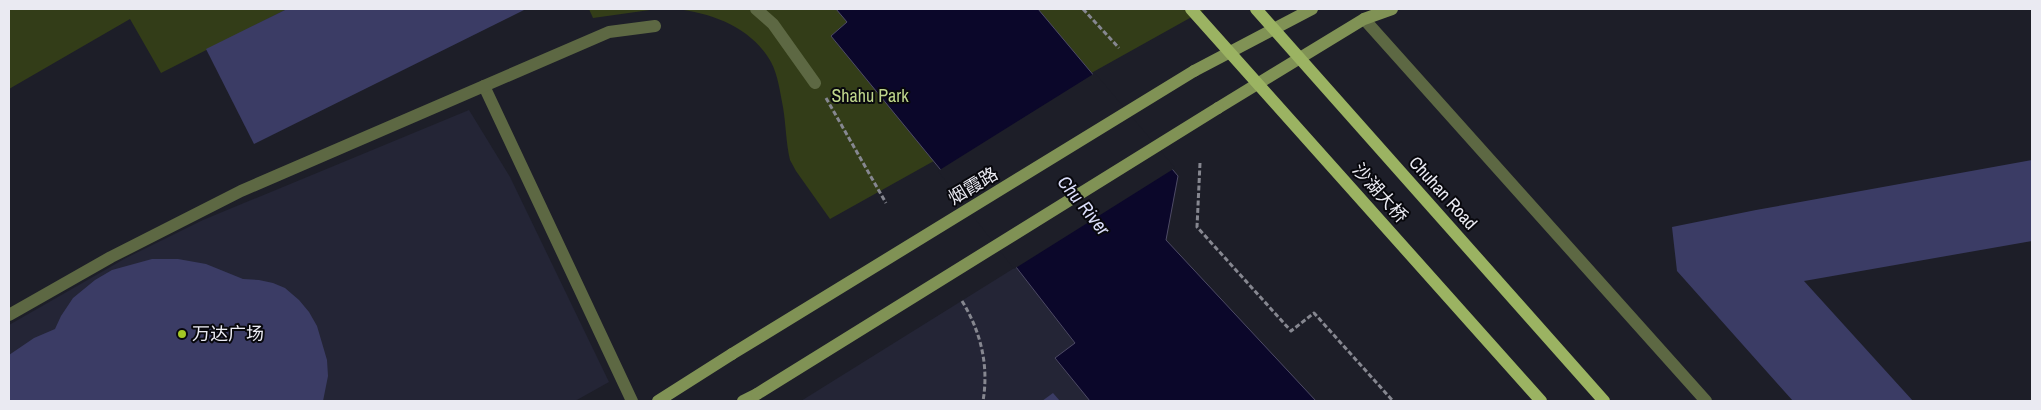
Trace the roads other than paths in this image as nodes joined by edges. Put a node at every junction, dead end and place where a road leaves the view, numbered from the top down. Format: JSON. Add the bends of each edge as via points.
{"nodes":[{"id":1,"x":756,"y":9,"type":"edge"},
{"id":2,"x":1192,"y":9,"type":"edge"},
{"id":3,"x":1256,"y":9,"type":"edge"},
{"id":4,"x":1312,"y":9,"type":"edge"},
{"id":5,"x":1392,"y":9,"type":"edge"},
{"id":6,"x":1364,"y":19,"type":"junction"},
{"id":7,"x":655,"y":26,"type":"dead end"},
{"id":8,"x":816,"y":83,"type":"road end"},
{"id":9,"x":484,"y":86,"type":"junction"},
{"id":10,"x":9,"y":315,"type":"edge"},
{"id":11,"x":632,"y":401,"type":"edge"},
{"id":12,"x":658,"y":401,"type":"edge"},
{"id":13,"x":744,"y":401,"type":"edge"},
{"id":14,"x":1542,"y":401,"type":"edge"},
{"id":15,"x":1604,"y":401,"type":"edge"},
{"id":16,"x":1706,"y":401,"type":"edge"}],
"edges":[{"from":1,"to":8,"type":"lane","via":[[773,24]]},
{"from":2,"to":14,"type":"main road","name":"沙湖大桥","bridge":true},
{"from":3,"to":15,"type":"main road","name":"Chuhan Road","bridge":true},
{"from":4,"to":12,"type":"main road","name":"烟霞路","bridge":true,"via":[[1194,71]]},
{"from":5,"to":6,"type":"main road"},
{"from":6,"to":13,"type":"main road","bridge":true},
{"from":6,"to":16,"type":"lane"},
{"from":7,"to":9,"type":"lane","via":[[609,32]]},
{"from":9,"to":10,"type":"lane","via":[[194,213]]},
{"from":9,"to":11,"type":"lane"}]}
